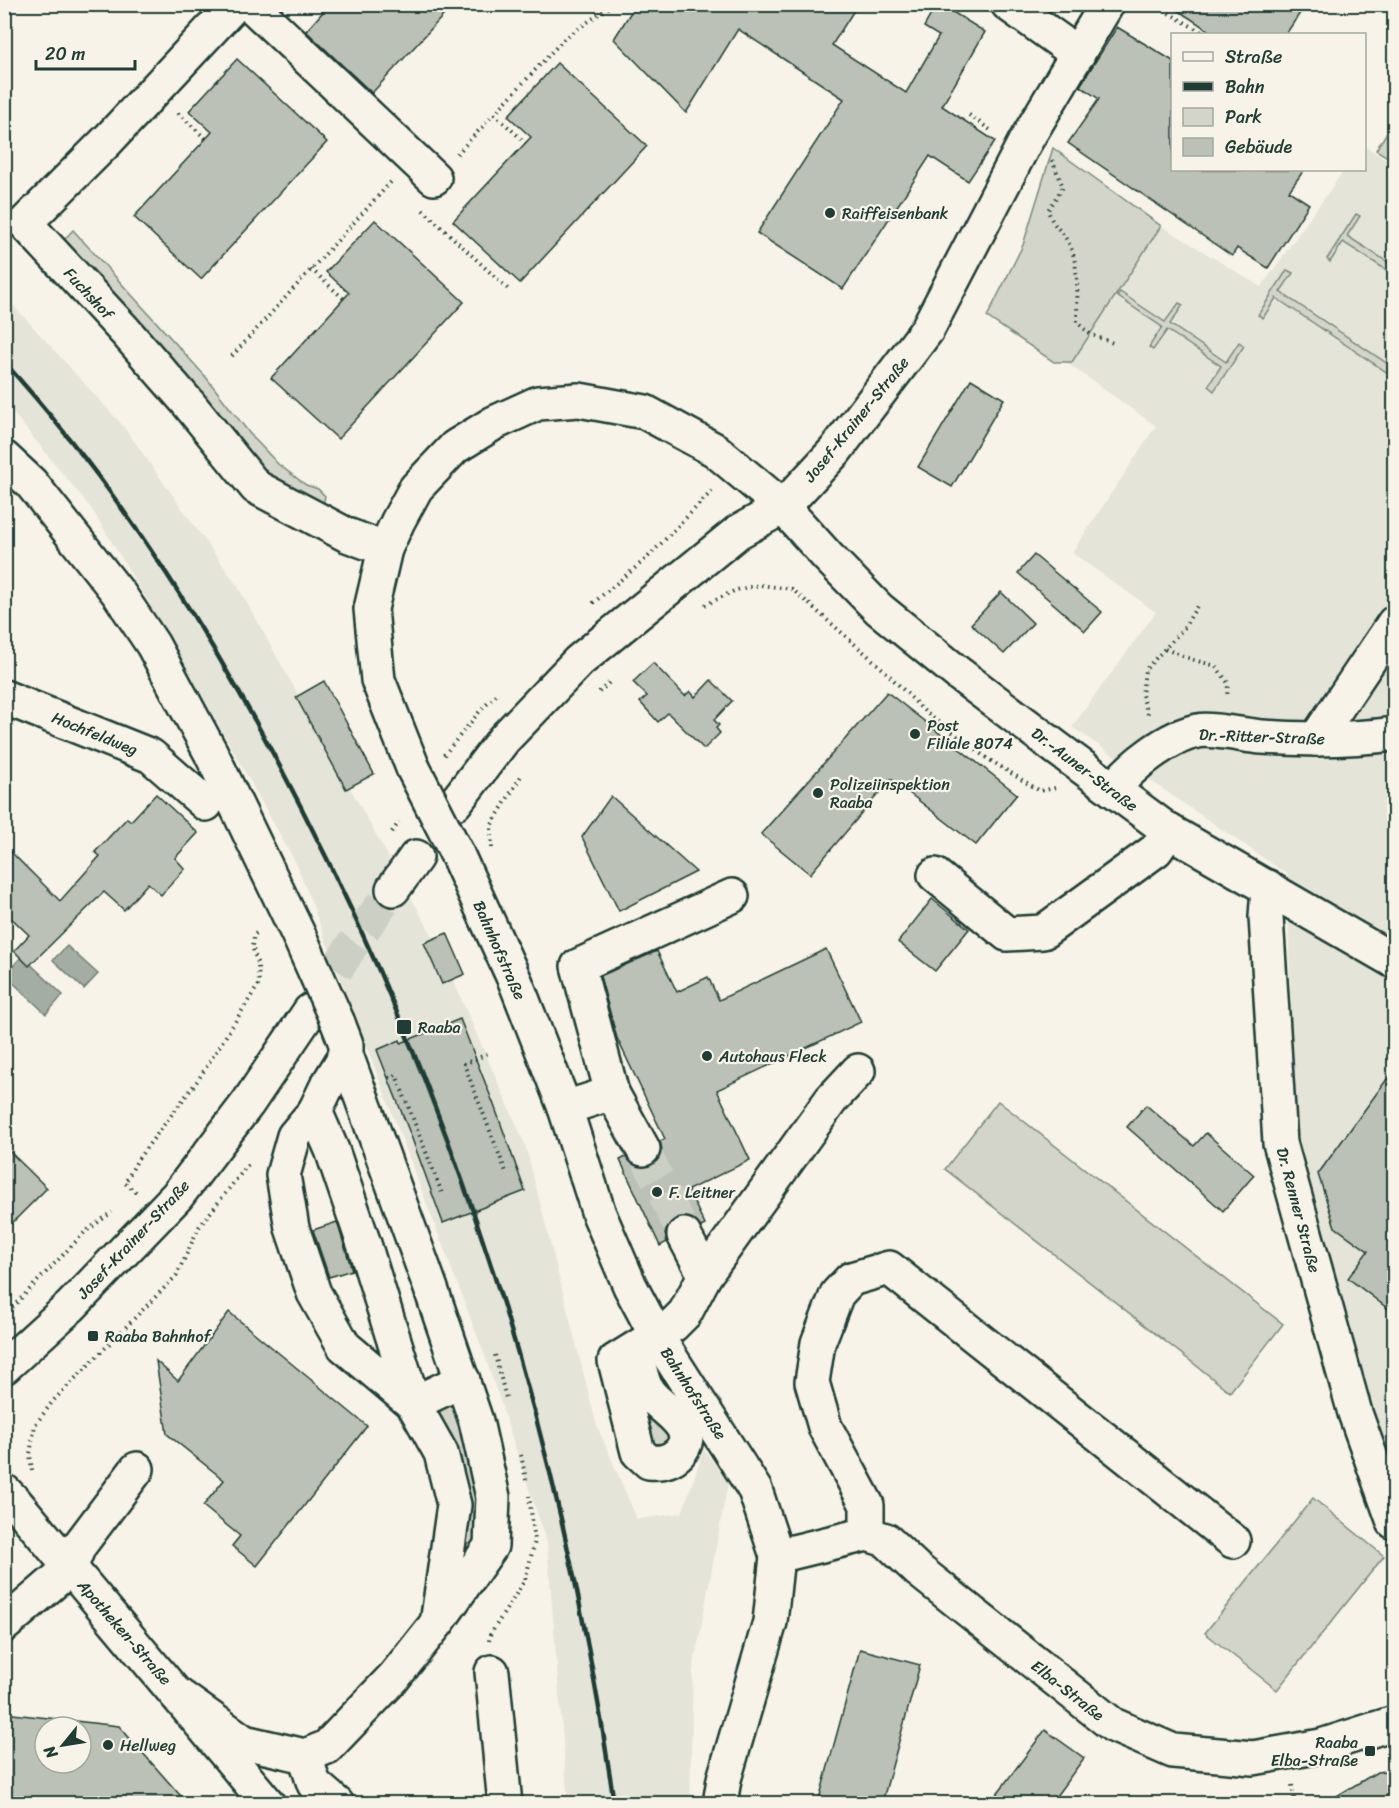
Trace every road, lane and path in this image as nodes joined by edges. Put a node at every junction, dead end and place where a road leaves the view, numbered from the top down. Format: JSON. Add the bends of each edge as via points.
{"nodes":[{"id":1,"x":235,"y":4,"type":"edge"},
{"id":2,"x":250,"y":4,"type":"edge"},
{"id":3,"x":613,"y":4,"type":"edge"},
{"id":4,"x":1008,"y":4,"type":"edge"},
{"id":5,"x":1107,"y":4,"type":"edge"},
{"id":6,"x":1153,"y":4,"type":"edge"},
{"id":7,"x":1203,"y":33,"type":"edge"},
{"id":8,"x":1078,"y":54,"type":"junction"},
{"id":9,"x":494,"y":114,"type":"junction"},
{"id":10,"x":969,"y":116,"type":"dead end"},
{"id":11,"x":995,"y":134,"type":"dead end"},
{"id":12,"x":526,"y":142,"type":"dead end"},
{"id":13,"x":1048,"y":156,"type":"dead end"},
{"id":14,"x":434,"y":178,"type":"junction"},
{"id":15,"x":399,"y":188,"type":"dead end"},
{"id":16,"x":311,"y":269,"type":"junction"},
{"id":17,"x":508,"y":289,"type":"dead end"},
{"id":18,"x":344,"y":299,"type":"dead end"},
{"id":19,"x":1113,"y":343,"type":"dead end"},
{"id":20,"x":232,"y":356,"type":"dead end"},
{"id":21,"x":4,"y":458,"type":"edge"},
{"id":22,"x":783,"y":507,"type":"junction"},
{"id":23,"x":385,"y":549,"type":"junction"},
{"id":24,"x":1197,"y":606,"type":"dead end"},
{"id":25,"x":699,"y":609,"type":"dead end"},
{"id":26,"x":1395,"y":623,"type":"edge"},
{"id":27,"x":1165,"y":648,"type":"junction"},
{"id":28,"x":614,"y":679,"type":"dead end"},
{"id":29,"x":597,"y":694,"type":"dead end"},
{"id":30,"x":4,"y":697,"type":"edge"},
{"id":31,"x":1227,"y":702,"type":"dead end"},
{"id":32,"x":1148,"y":714,"type":"dead end"},
{"id":33,"x":1395,"y":734,"type":"edge"},
{"id":34,"x":1316,"y":739,"type":"junction"},
{"id":35,"x":525,"y":769,"type":"dead end"},
{"id":36,"x":1113,"y":790,"type":"junction"},
{"id":37,"x":1064,"y":794,"type":"dead end"},
{"id":38,"x":455,"y":803,"type":"dead end"},
{"id":39,"x":206,"y":804,"type":"dead end"},
{"id":40,"x":1169,"y":831,"type":"junction"},
{"id":41,"x":416,"y":857,"type":"dead end"},
{"id":42,"x":493,"y":859,"type":"dead end"},
{"id":43,"x":935,"y":875,"type":"dead end"},
{"id":44,"x":1268,"y":887,"type":"junction"},
{"id":45,"x":393,"y":889,"type":"tunnel mouth"},
{"id":46,"x":732,"y":896,"type":"dead end"},
{"id":47,"x":294,"y":926,"type":"junction"},
{"id":48,"x":1395,"y":961,"type":"edge"},
{"id":49,"x":324,"y":1017,"type":"junction"},
{"id":50,"x":487,"y":1054,"type":"dead end"},
{"id":51,"x":346,"y":1055,"type":"junction"},
{"id":52,"x":858,"y":1071,"type":"dead end"},
{"id":53,"x":358,"y":1089,"type":"junction"},
{"id":54,"x":612,"y":1093,"type":"junction"},
{"id":55,"x":565,"y":1108,"type":"junction"},
{"id":56,"x":315,"y":1111,"type":"junction"},
{"id":57,"x":379,"y":1149,"type":"junction"},
{"id":58,"x":643,"y":1149,"type":"tunnel mouth"},
{"id":59,"x":255,"y":1155,"type":"dead end"},
{"id":60,"x":506,"y":1172,"type":"dead end"},
{"id":61,"x":145,"y":1188,"type":"dead end"},
{"id":62,"x":138,"y":1193,"type":"junction"},
{"id":63,"x":442,"y":1194,"type":"dead end"},
{"id":64,"x":129,"y":1200,"type":"dead end"},
{"id":65,"x":120,"y":1206,"type":"dead end"},
{"id":66,"x":684,"y":1235,"type":"tunnel mouth"},
{"id":67,"x":705,"y":1275,"type":"junction"},
{"id":68,"x":4,"y":1316,"type":"edge"},
{"id":69,"x":645,"y":1342,"type":"junction"},
{"id":70,"x":4,"y":1367,"type":"edge"},
{"id":71,"x":463,"y":1380,"type":"junction"},
{"id":72,"x":414,"y":1405,"type":"junction"},
{"id":73,"x":137,"y":1469,"type":"dead end"},
{"id":74,"x":33,"y":1476,"type":"dead end"},
{"id":75,"x":4,"y":1491,"type":"edge"},
{"id":76,"x":1395,"y":1522,"type":"edge"},
{"id":77,"x":867,"y":1534,"type":"junction"},
{"id":78,"x":1233,"y":1540,"type":"dead end"},
{"id":79,"x":777,"y":1556,"type":"junction"},
{"id":80,"x":70,"y":1568,"type":"junction"},
{"id":81,"x":437,"y":1623,"type":"junction"},
{"id":82,"x":4,"y":1625,"type":"edge"},
{"id":83,"x":492,"y":1672,"type":"dead end"},
{"id":84,"x":178,"y":1695,"type":"junction"},
{"id":85,"x":1395,"y":1723,"type":"edge"},
{"id":86,"x":305,"y":1756,"type":"junction"},
{"id":87,"x":1292,"y":1784,"type":"dead end"},
{"id":88,"x":268,"y":1803,"type":"edge"},
{"id":89,"x":337,"y":1803,"type":"edge"},
{"id":90,"x":505,"y":1803,"type":"edge"},
{"id":91,"x":720,"y":1803,"type":"edge"},
{"id":92,"x":1295,"y":1803,"type":"edge"}],
"edges":[{"from":1,"to":23,"type":"street","name":"Fuchshof","via":[[25,223],[148,358],[256,487],[347,535]]},
{"from":2,"to":14,"type":"street"},
{"from":3,"to":9,"type":"path","via":[[564,39]]},
{"from":4,"to":8,"type":"street"},
{"from":5,"to":8,"type":"street","name":"Josef-Krainer-Straße"},
{"from":6,"to":7,"type":"path"},
{"from":8,"to":22,"type":"street","name":"Josef-Krainer-Straße","via":[[1025,142],[927,330],[835,451]]},
{"from":9,"to":12,"type":"path"},
{"from":9,"to":14,"type":"path"},
{"from":10,"to":11,"type":"path"},
{"from":13,"to":19,"type":"path","via":[[1063,187],[1048,210],[1074,259],[1077,322],[1090,334]]},
{"from":14,"to":17,"type":"path","via":[[413,201]]},
{"from":15,"to":16,"type":"path","via":[[392,181]]},
{"from":16,"to":18,"type":"path"},
{"from":16,"to":20,"type":"path"},
{"from":21,"to":47,"type":"street","via":[[31,483],[119,594],[153,645],[211,753]]},
{"from":22,"to":23,"type":"street","name":"Bahnhofstraße","via":[[715,450],[645,412],[579,400],[538,404],[494,423],[455,447],[416,488]]},
{"from":22,"to":36,"type":"street","name":"Dr.-Auner-Straße","via":[[879,609]]},
{"from":22,"to":38,"type":"street","name":"Josef-Krainer-Straße","via":[[738,531],[579,661],[504,739]]},
{"from":23,"to":55,"type":"street","name":"Bahnhofstraße","bridge":true,"via":[[371,609],[378,680],[413,768],[516,983]]},
{"from":24,"to":27,"type":"path"},
{"from":25,"to":37,"type":"path","via":[[736,590],[760,585],[792,589],[925,712],[985,758],[1040,791],[1055,788]]},
{"from":26,"to":34,"type":"street"},
{"from":27,"to":31,"type":"path","via":[[1216,666],[1228,682]]},
{"from":27,"to":32,"type":"path","via":[[1145,670],[1142,695]]},
{"from":28,"to":29,"type":"path"},
{"from":30,"to":39,"type":"street","name":"Hochfeldweg","via":[[151,756]]},
{"from":33,"to":34,"type":"street","name":"Dr.-Ritter-Straße"},
{"from":34,"to":36,"type":"street","name":"Dr.-Ritter-Straße","via":[[1199,731],[1159,749],[1130,769]]},
{"from":35,"to":42,"type":"path","via":[[491,826]]},
{"from":36,"to":40,"type":"street","name":"Dr.-Auner-Straße"},
{"from":40,"to":43,"type":"street","via":[[1156,850],[1043,932],[1007,934]]},
{"from":40,"to":44,"type":"street","name":"Dr.-Auner-Straße"},
{"from":41,"to":45,"type":"street"},
{"from":44,"to":48,"type":"street","name":"Dr.-Auner-Straße"},
{"from":44,"to":76,"type":"street","name":"Dr. Renner Straße","via":[[1266,917],[1280,1143],[1354,1413]]},
{"from":46,"to":54,"type":"street","via":[[578,966]]},
{"from":47,"to":49,"type":"street","bridge":true},
{"from":47,"to":62,"type":"path","via":[[254,935],[252,946],[259,984],[198,1080],[138,1159],[125,1183]]},
{"from":49,"to":51,"type":"street","via":[[346,1044]]},
{"from":49,"to":70,"type":"street","name":"Josef-Krainer-Straße","via":[[248,1103],[177,1196],[72,1306]]},
{"from":50,"to":60,"type":"path","via":[[464,1064]]},
{"from":51,"to":53,"type":"street"},
{"from":51,"to":56,"type":"street"},
{"from":52,"to":67,"type":"street","via":[[831,1100]]},
{"from":53,"to":57,"type":"street"},
{"from":53,"to":63,"type":"path","via":[[396,1075]]},
{"from":54,"to":55,"type":"street"},
{"from":54,"to":58,"type":"street"},
{"from":55,"to":69,"type":"street","name":"Bahnhofstraße","via":[[599,1215],[630,1286]]},
{"from":56,"to":57,"type":"street"},
{"from":56,"to":72,"type":"street","via":[[357,1224]]},
{"from":56,"to":72,"type":"street","via":[[294,1136],[283,1175],[292,1228],[310,1282],[344,1346]]},
{"from":57,"to":71,"type":"street"},
{"from":59,"to":74,"type":"path","via":[[199,1227],[177,1275],[53,1401],[35,1425],[30,1454]]},
{"from":61,"to":62,"type":"path"},
{"from":62,"to":64,"type":"path"},
{"from":65,"to":68,"type":"path","via":[[85,1232]]},
{"from":66,"to":67,"type":"street"},
{"from":67,"to":69,"type":"street","via":[[686,1313]]},
{"from":69,"to":79,"type":"street","name":"Bahnhofstraße","via":[[755,1490]]},
{"from":71,"to":72,"type":"street"},
{"from":71,"to":81,"type":"street","via":[[492,1497],[491,1546]]},
{"from":72,"to":81,"type":"street","via":[[441,1454],[454,1505]]},
{"from":73,"to":80,"type":"street","via":[[79,1546]]},
{"from":75,"to":80,"type":"street","name":"Apotheken-Straße"},
{"from":77,"to":78,"type":"street","via":[[867,1506],[825,1427],[812,1382],[818,1343],[837,1294],[851,1279],[889,1268]]},
{"from":77,"to":79,"type":"street"},
{"from":77,"to":85,"type":"street","name":"Elba-Straße","via":[[886,1539],[1113,1725],[1173,1751],[1254,1758],[1321,1746]]},
{"from":79,"to":91,"type":"street","name":"Bahnhofstraße","via":[[770,1622]]},
{"from":80,"to":82,"type":"street"},
{"from":80,"to":84,"type":"street","name":"Apotheken-Straße"},
{"from":81,"to":86,"type":"street","via":[[394,1677],[327,1747]]},
{"from":83,"to":90,"type":"street"},
{"from":84,"to":86,"type":"street","via":[[244,1742]]},
{"from":84,"to":88,"type":"street","name":"Apotheken-Straße"},
{"from":86,"to":89,"type":"street","via":[[314,1784]]},
{"from":87,"to":92,"type":"path"}]}
